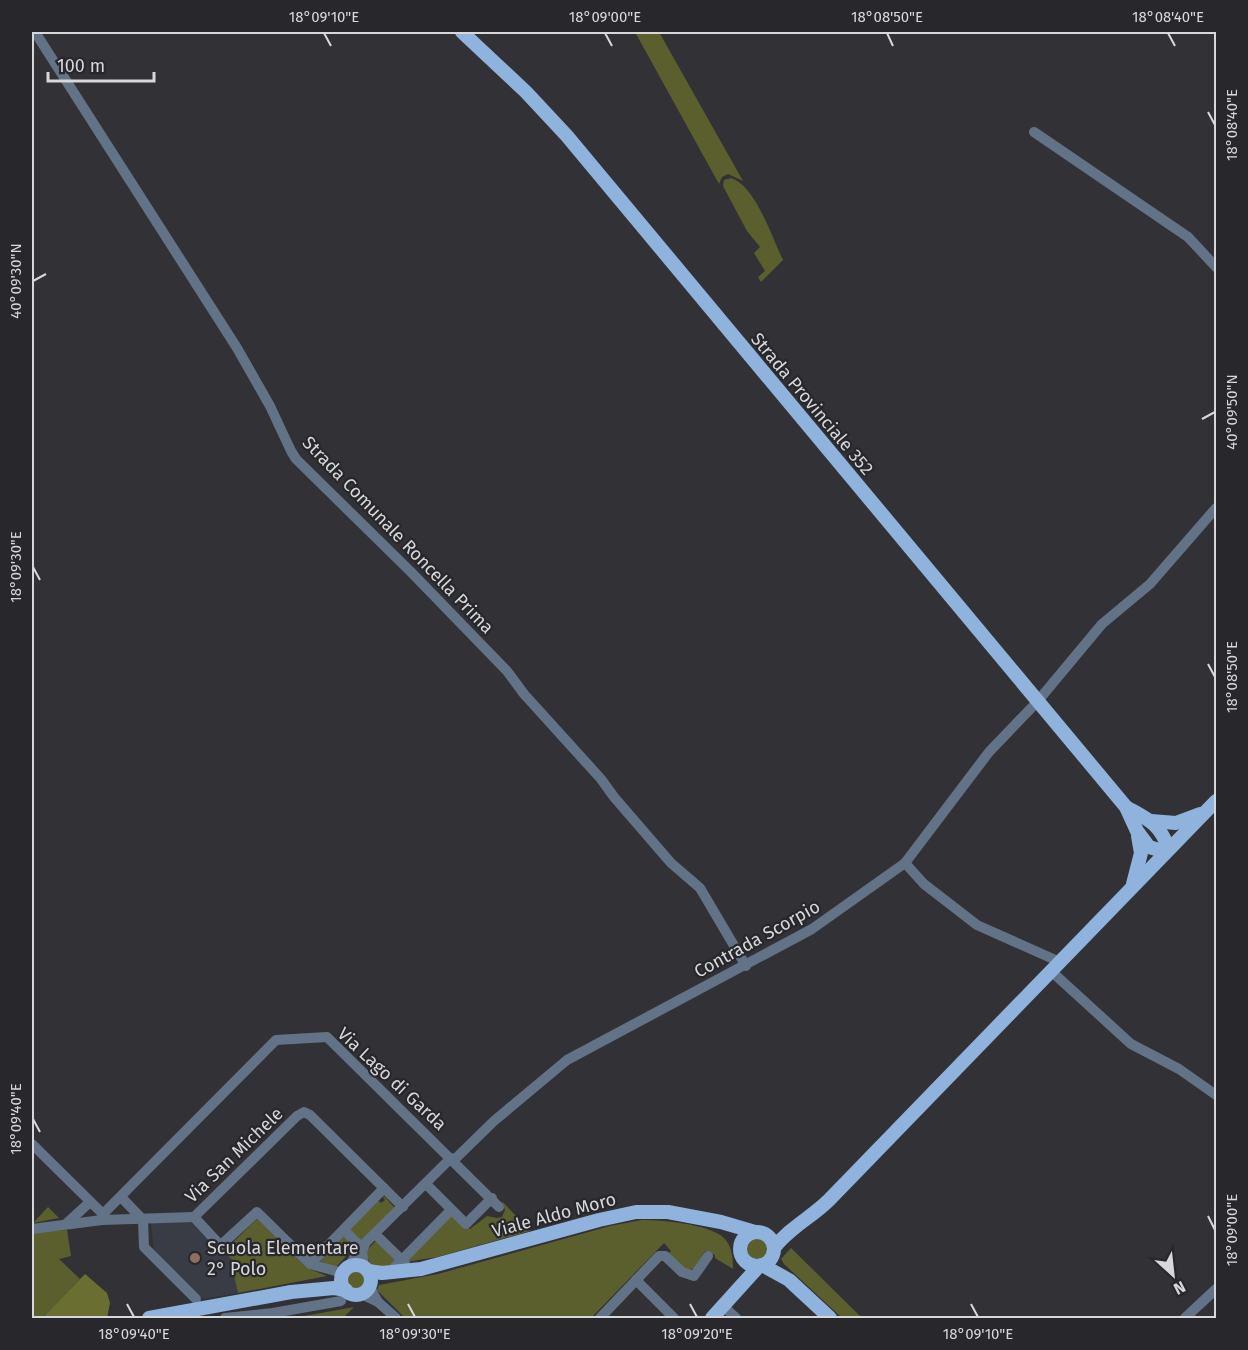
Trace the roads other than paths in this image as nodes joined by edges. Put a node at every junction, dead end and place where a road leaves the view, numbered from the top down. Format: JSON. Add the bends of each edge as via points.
{"nodes":[{"id":1,"x":35,"y":32,"type":"edge"},
{"id":2,"x":462,"y":32,"type":"edge"},
{"id":3,"x":1034,"y":132,"type":"dead end"},
{"id":4,"x":1216,"y":267,"type":"edge"},
{"id":5,"x":1216,"y":508,"type":"edge"},
{"id":6,"x":1037,"y":702,"type":"junction"},
{"id":7,"x":1216,"y":801,"type":"edge"},
{"id":8,"x":1126,"y":807,"type":"junction"},
{"id":9,"x":1205,"y":813,"type":"junction"},
{"id":10,"x":1151,"y":821,"type":"junction"},
{"id":11,"x":1137,"y":831,"type":"junction"},
{"id":12,"x":1168,"y":851,"type":"junction"},
{"id":13,"x":905,"y":863,"type":"junction"},
{"id":14,"x":1133,"y":887,"type":"junction"},
{"id":15,"x":746,"y":966,"type":"junction"},
{"id":16,"x":1055,"y":967,"type":"junction"},
{"id":17,"x":1216,"y":1095,"type":"edge"},
{"id":18,"x":32,"y":1144,"type":"edge"},
{"id":19,"x":453,"y":1159,"type":"junction"},
{"id":20,"x":426,"y":1184,"type":"junction"},
{"id":21,"x":384,"y":1188,"type":"junction"},
{"id":22,"x":121,"y":1197,"type":"junction"},
{"id":23,"x":829,"y":1200,"type":"junction"},
{"id":24,"x":90,"y":1202,"type":"junction"},
{"id":25,"x":403,"y":1207,"type":"junction"},
{"id":26,"x":451,"y":1210,"type":"junction"},
{"id":27,"x":102,"y":1217,"type":"junction"},
{"id":28,"x":194,"y":1217,"type":"junction"},
{"id":29,"x":699,"y":1217,"type":"junction"},
{"id":30,"x":143,"y":1220,"type":"junction"},
{"id":31,"x":67,"y":1223,"type":"junction"},
{"id":32,"x":32,"y":1229,"type":"edge"},
{"id":33,"x":344,"y":1230,"type":"junction"},
{"id":34,"x":758,"y":1232,"type":"junction"},
{"id":35,"x":375,"y":1234,"type":"junction"},
{"id":36,"x":363,"y":1247,"type":"junction"},
{"id":37,"x":774,"y":1251,"type":"junction"},
{"id":38,"x":740,"y":1252,"type":"junction"},
{"id":39,"x":708,"y":1256,"type":"dead end"},
{"id":40,"x":402,"y":1260,"type":"junction"},
{"id":41,"x":310,"y":1264,"type":"junction"},
{"id":42,"x":761,"y":1266,"type":"junction"},
{"id":43,"x":415,"y":1270,"type":"junction"},
{"id":44,"x":344,"y":1272,"type":"junction"},
{"id":45,"x":390,"y":1275,"type":"junction"},
{"id":46,"x":367,"y":1280,"type":"junction"},
{"id":47,"x":636,"y":1280,"type":"junction"},
{"id":48,"x":789,"y":1280,"type":"junction"},
{"id":49,"x":1216,"y":1289,"type":"edge"},
{"id":50,"x":291,"y":1292,"type":"junction"},
{"id":51,"x":343,"y":1295,"type":"junction"},
{"id":52,"x":195,"y":1299,"type":"dead end"},
{"id":53,"x":723,"y":1306,"type":"junction"},
{"id":54,"x":149,"y":1318,"type":"edge"},
{"id":55,"x":225,"y":1318,"type":"edge"},
{"id":56,"x":395,"y":1318,"type":"edge"},
{"id":57,"x":600,"y":1318,"type":"edge"},
{"id":58,"x":674,"y":1318,"type":"edge"},
{"id":59,"x":712,"y":1318,"type":"edge"},
{"id":60,"x":736,"y":1318,"type":"edge"},
{"id":61,"x":830,"y":1318,"type":"edge"},
{"id":62,"x":1185,"y":1318,"type":"edge"}],
"edges":[{"from":1,"to":15,"type":"street","name":"Strada Comunale Roncella Prima","via":[[237,348],[296,459],[502,665],[671,863],[700,888]]},
{"from":2,"to":6,"type":"main road","name":"Strada Provinciale 352","via":[[567,136]]},
{"from":3,"to":4,"type":"street","via":[[1188,237]]},
{"from":5,"to":6,"type":"street","name":"Contrada Scorpio","via":[[1149,584],[1102,624]]},
{"from":6,"to":8,"type":"main road","name":"Strada Provinciale 352"},
{"from":6,"to":13,"type":"street","name":"Contrada Scorpio","via":[[988,752]]},
{"from":7,"to":9,"type":"main road"},
{"from":8,"to":10,"type":"main road","name":"Strada Provinciale 352"},
{"from":8,"to":11,"type":"main road","name":"Strada Provinciale 352"},
{"from":9,"to":10,"type":"main road","name":"Strada Provinciale 352","via":[[1176,823]]},
{"from":9,"to":12,"type":"main road"},
{"from":10,"to":12,"type":"main road","name":"Strada Provinciale 352","via":[[1163,832]]},
{"from":11,"to":12,"type":"main road","name":"Strada Provinciale 352","via":[[1149,847]]},
{"from":11,"to":14,"type":"main road","name":"Strada Provinciale 352","via":[[1141,853]]},
{"from":12,"to":14,"type":"main road"},
{"from":13,"to":15,"type":"street","name":"Contrada Scorpio","via":[[833,916]]},
{"from":13,"to":16,"type":"street","via":[[924,884],[977,925]]},
{"from":14,"to":16,"type":"main road"},
{"from":15,"to":19,"type":"street","name":"Contrada Scorpio","via":[[567,1060]]},
{"from":16,"to":17,"type":"street","via":[[1131,1044],[1179,1069]]},
{"from":16,"to":23,"type":"main road"},
{"from":18,"to":24,"type":"street"},
{"from":19,"to":20,"type":"street","name":"Contrada Scorpio"},
{"from":19,"to":22,"type":"street","name":"Via Lago di Garda","via":[[327,1037],[276,1040]]},
{"from":19,"to":26,"type":"street","name":"Via Lago di Garda","via":[[496,1203],[466,1224]]},
{"from":20,"to":25,"type":"street","name":"Contrada Scorpio"},
{"from":20,"to":26,"type":"street"},
{"from":21,"to":25,"type":"street","name":"Via San Michele"},
{"from":21,"to":28,"type":"street","name":"Via San Michele","via":[[304,1112]]},
{"from":21,"to":33,"type":"street"},
{"from":22,"to":27,"type":"street","name":"Via Lago di Garda"},
{"from":22,"to":30,"type":"street"},
{"from":23,"to":34,"type":"main road","via":[[800,1218]]},
{"from":23,"to":37,"type":"main road","via":[[791,1230]]},
{"from":24,"to":27,"type":"street"},
{"from":24,"to":31,"type":"street"},
{"from":25,"to":35,"type":"street","name":"Contrada Scorpio"},
{"from":26,"to":40,"type":"street"},
{"from":27,"to":30,"type":"street"},
{"from":27,"to":31,"type":"street"},
{"from":28,"to":30,"type":"street"},
{"from":28,"to":41,"type":"street","via":[[222,1244],[257,1212]]},
{"from":29,"to":34,"type":"main road","name":"Viale Aldo Moro"},
{"from":29,"to":38,"type":"main road","name":"Viale Aldo Moro","via":[[723,1229]]},
{"from":29,"to":43,"type":"main road","name":"Viale Aldo Moro","via":[[655,1211],[622,1214]]},
{"from":30,"to":52,"type":"street","via":[[144,1247]]},
{"from":31,"to":32,"type":"street"},
{"from":33,"to":36,"type":"street"},
{"from":33,"to":41,"type":"street"},
{"from":34,"to":37,"type":"main road","name":"Viale Aldo Moro","via":[[770,1238]]},
{"from":34,"to":38,"type":"main road","via":[[746,1236]]},
{"from":35,"to":36,"type":"street","name":"Contrada Scorpio"},
{"from":35,"to":40,"type":"street"},
{"from":36,"to":44,"type":"street","name":"Contrada Scorpio"},
{"from":36,"to":46,"type":"street"},
{"from":37,"to":42,"type":"main road","via":[[770,1261]]},
{"from":37,"to":48,"type":"main road","name":"Viale Aldo Moro"},
{"from":38,"to":42,"type":"main road","name":"Viale Aldo Moro","via":[[746,1262]]},
{"from":38,"to":53,"type":"main road","via":[[735,1287]]},
{"from":39,"to":47,"type":"street","via":[[694,1276],[659,1256]]},
{"from":40,"to":43,"type":"street"},
{"from":40,"to":45,"type":"street"},
{"from":41,"to":44,"type":"street"},
{"from":42,"to":48,"type":"main road","name":"Viale Aldo Moro"},
{"from":42,"to":53,"type":"main road"},
{"from":43,"to":45,"type":"main road","name":"Viale Aldo Moro"},
{"from":44,"to":46,"type":"main road","name":"Viale Aldo Moro","via":[[357,1265]]},
{"from":44,"to":50,"type":"main road","name":"Viale Aldo Moro","via":[[324,1284]]},
{"from":44,"to":51,"type":"main road"},
{"from":45,"to":46,"type":"main road","name":"Viale Aldo Moro"},
{"from":46,"to":51,"type":"main road","name":"Viale Aldo Moro","via":[[353,1294]]},
{"from":46,"to":56,"type":"street","via":[[378,1302]]},
{"from":47,"to":57,"type":"street"},
{"from":47,"to":58,"type":"street"},
{"from":48,"to":61,"type":"main road","name":"Viale Aldo Moro"},
{"from":49,"to":62,"type":"street"},
{"from":50,"to":51,"type":"main road","name":"Viale Aldo Moro","via":[[334,1288]]},
{"from":50,"to":54,"type":"main road","name":"Viale Aldo Moro"},
{"from":51,"to":55,"type":"street","via":[[273,1313]]},
{"from":53,"to":59,"type":"main road"},
{"from":53,"to":60,"type":"street"}]}
